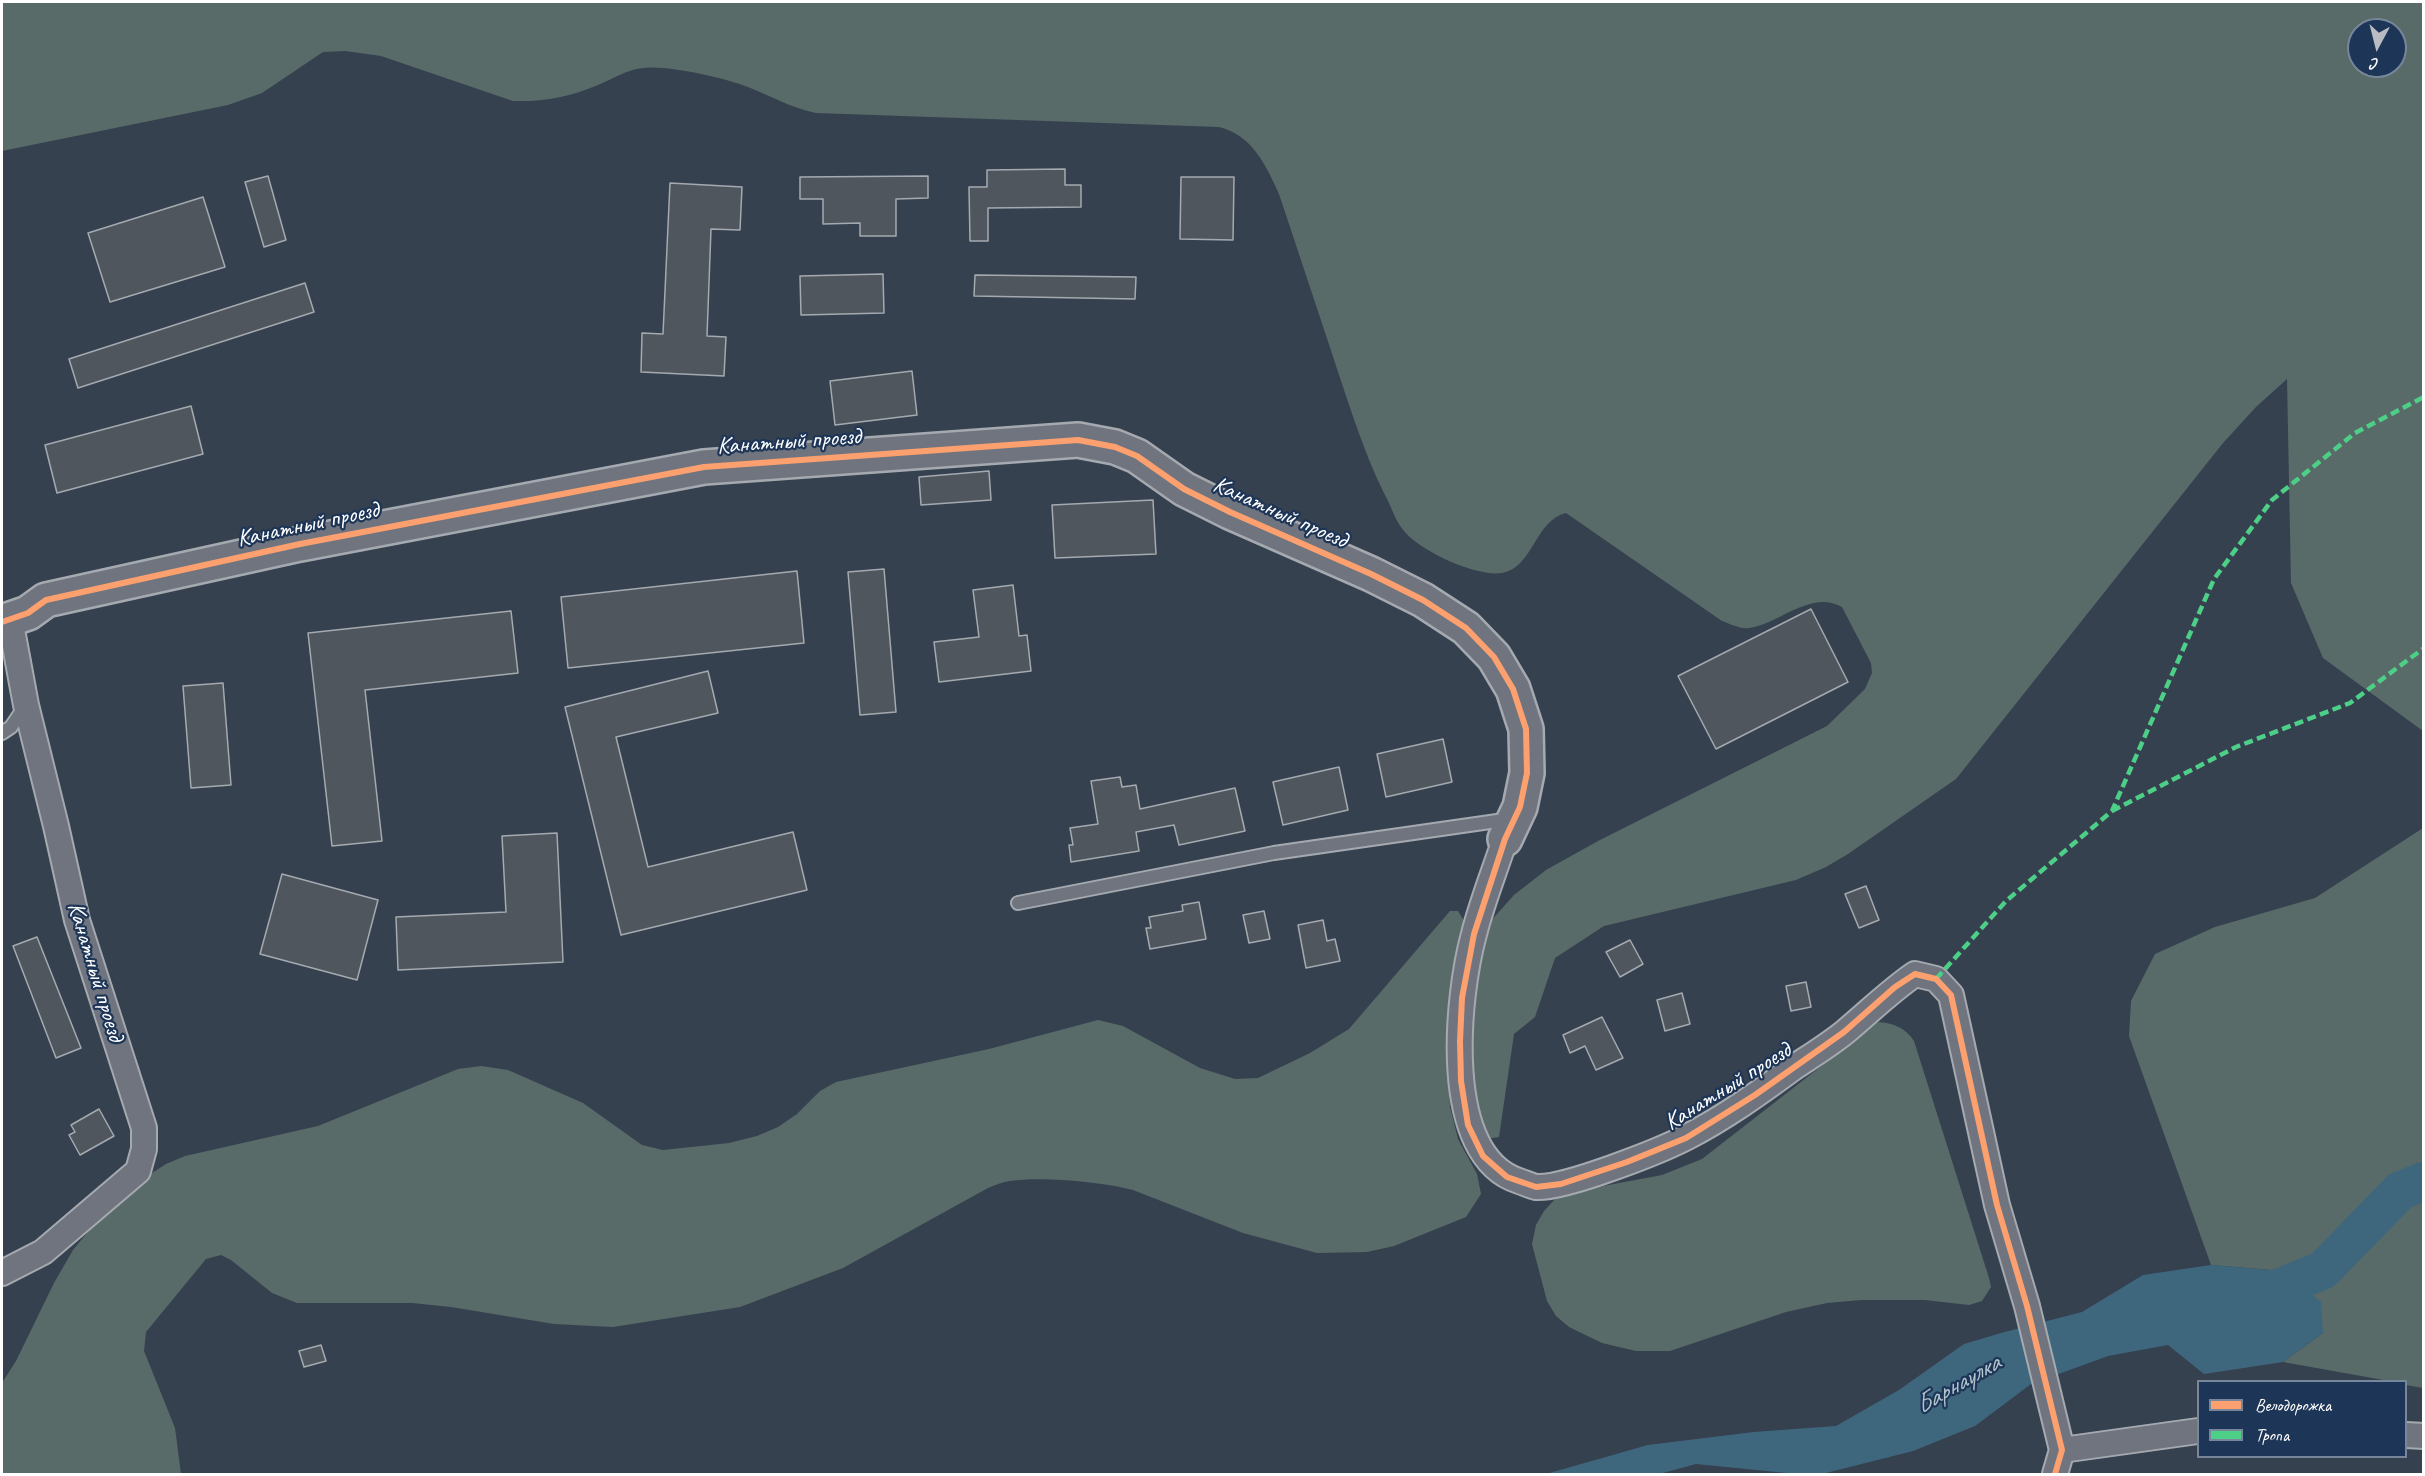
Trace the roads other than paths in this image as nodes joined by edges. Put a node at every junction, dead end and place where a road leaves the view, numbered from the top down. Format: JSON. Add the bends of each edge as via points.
{"nodes":[{"id":1,"x":6,"y":621,"type":"edge"},
{"id":2,"x":26,"y":705,"type":"junction"},
{"id":3,"x":2,"y":733,"type":"edge"},
{"id":4,"x":1510,"y":829,"type":"junction"},
{"id":5,"x":1018,"y":903,"type":"dead end"},
{"id":6,"x":2,"y":1273,"type":"edge"},
{"id":7,"x":2197,"y":1431,"type":"edge"},
{"id":8,"x":2407,"y":1435,"type":"edge"},
{"id":9,"x":2424,"y":1436,"type":"edge"},
{"id":10,"x":2061,"y":1449,"type":"junction"},
{"id":11,"x":2055,"y":1474,"type":"edge"}],
"edges":[{"from":1,"to":2,"type":"street","name":"Канатный проезд"},
{"from":1,"to":4,"type":"street","name":"Канатный проезд","via":[[28,613],[46,600],[300,544],[704,467],[1078,440],[1137,456],[1184,489],[1371,574],[1423,600],[1466,628],[1494,657],[1513,689],[1526,729],[1527,773],[1520,807]]},
{"from":2,"to":3,"type":"lane","via":[[12,727]]},
{"from":2,"to":6,"type":"street","name":"Канатный проезд","via":[[77,920],[144,1128],[144,1149],[138,1171],[43,1252]]},
{"from":4,"to":5,"type":"lane","via":[[1274,853]]},
{"from":4,"to":10,"type":"street","name":"Канатный проезд","via":[[1474,934],[1462,998],[1461,1081],[1468,1125],[1483,1156],[1507,1177],[1536,1187],[1561,1184],[1627,1162],[1686,1138],[1755,1095],[1844,1032],[1915,974],[1936,979],[1951,995],[1997,1205],[2027,1306]]},
{"from":7,"to":10,"type":"street"},
{"from":8,"to":9,"type":"street"},
{"from":10,"to":11,"type":"street"}]}
